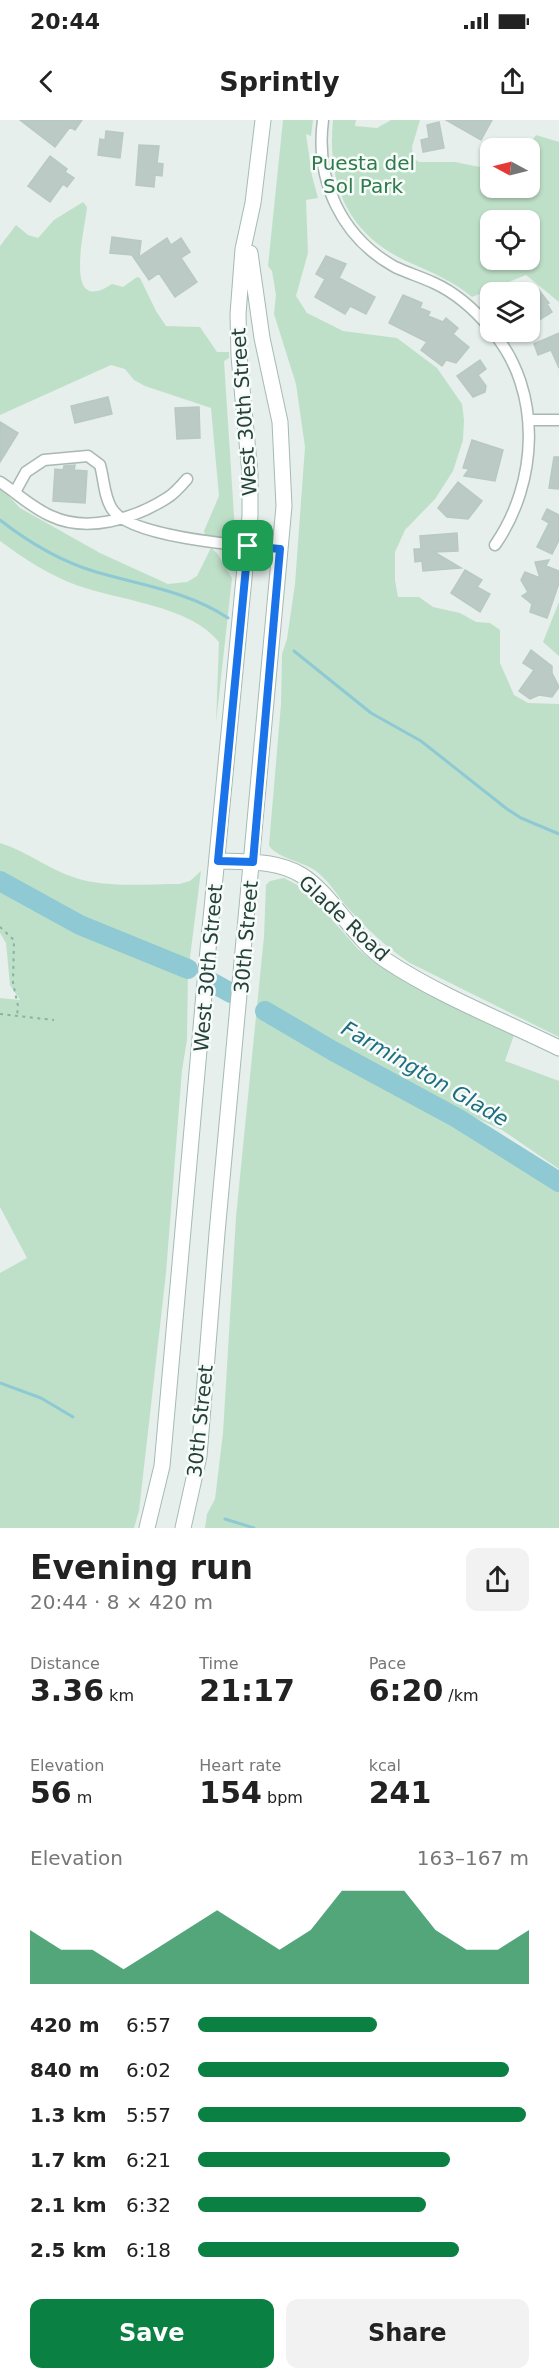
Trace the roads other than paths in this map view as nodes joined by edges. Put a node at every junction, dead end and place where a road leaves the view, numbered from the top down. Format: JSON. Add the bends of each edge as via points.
{"nodes":[{"id":1,"x":263,"y":120,"type":"edge"},
{"id":2,"x":323,"y":120,"type":"edge"},
{"id":3,"x":253,"y":202,"type":"junction"},
{"id":4,"x":480,"y":318,"type":"edge"},
{"id":5,"x":500,"y":342,"type":"edge"},
{"id":6,"x":528,"y":420,"type":"junction"},
{"id":7,"x":559,"y":420,"type":"edge"},
{"id":8,"x":187,"y":479,"type":"dead end"},
{"id":9,"x":0,"y":482,"type":"edge"},
{"id":10,"x":15,"y":492,"type":"junction"},
{"id":11,"x":121,"y":518,"type":"junction"},
{"id":12,"x":495,"y":545,"type":"dead end"},
{"id":13,"x":248,"y":546,"type":"junction"},
{"id":14,"x":280,"y":549,"type":"junction"},
{"id":15,"x":218,"y":861,"type":"junction"},
{"id":16,"x":253,"y":862,"type":"junction"},
{"id":17,"x":559,"y":1048,"type":"edge"},
{"id":18,"x":147,"y":1528,"type":"edge"},
{"id":19,"x":183,"y":1528,"type":"edge"}],
"edges":[{"from":1,"to":3,"type":"main road","name":"West 30th Street"},
{"from":2,"to":4,"type":"street","via":[[324,171],[331,196],[350,229],[394,266],[456,295]]},
{"from":3,"to":13,"type":"main road","name":"West 30th Street","via":[[243,249],[238,314],[250,474]]},
{"from":3,"to":14,"type":"main road","name":"30th Street","via":[[250,261],[280,422],[284,506]]},
{"from":5,"to":6,"type":"street","via":[[520,382]]},
{"from":6,"to":7,"type":"street"},
{"from":6,"to":12,"type":"street","via":[[524,484],[511,519]]},
{"from":8,"to":11,"type":"street","via":[[168,498]]},
{"from":9,"to":10,"type":"street"},
{"from":10,"to":11,"type":"street","via":[[35,508],[67,522],[95,524]]},
{"from":10,"to":11,"type":"street","via":[[26,472],[37,463],[88,456],[100,465],[107,501]]},
{"from":11,"to":13,"type":"street","via":[[214,544]]},
{"from":13,"to":14,"type":"street"},
{"from":13,"to":15,"type":"main road","name":"West 30th Street"},
{"from":14,"to":16,"type":"main road","name":"30th Street"},
{"from":15,"to":16,"type":"main road","name":"Glade Road"},
{"from":15,"to":18,"type":"main road","name":"West 30th Street","via":[[162,1466]]},
{"from":16,"to":17,"type":"main road","name":"Glade Road","via":[[304,877],[360,938],[394,966]]},
{"from":16,"to":19,"type":"main road","name":"30th Street","via":[[199,1456]]}]}
